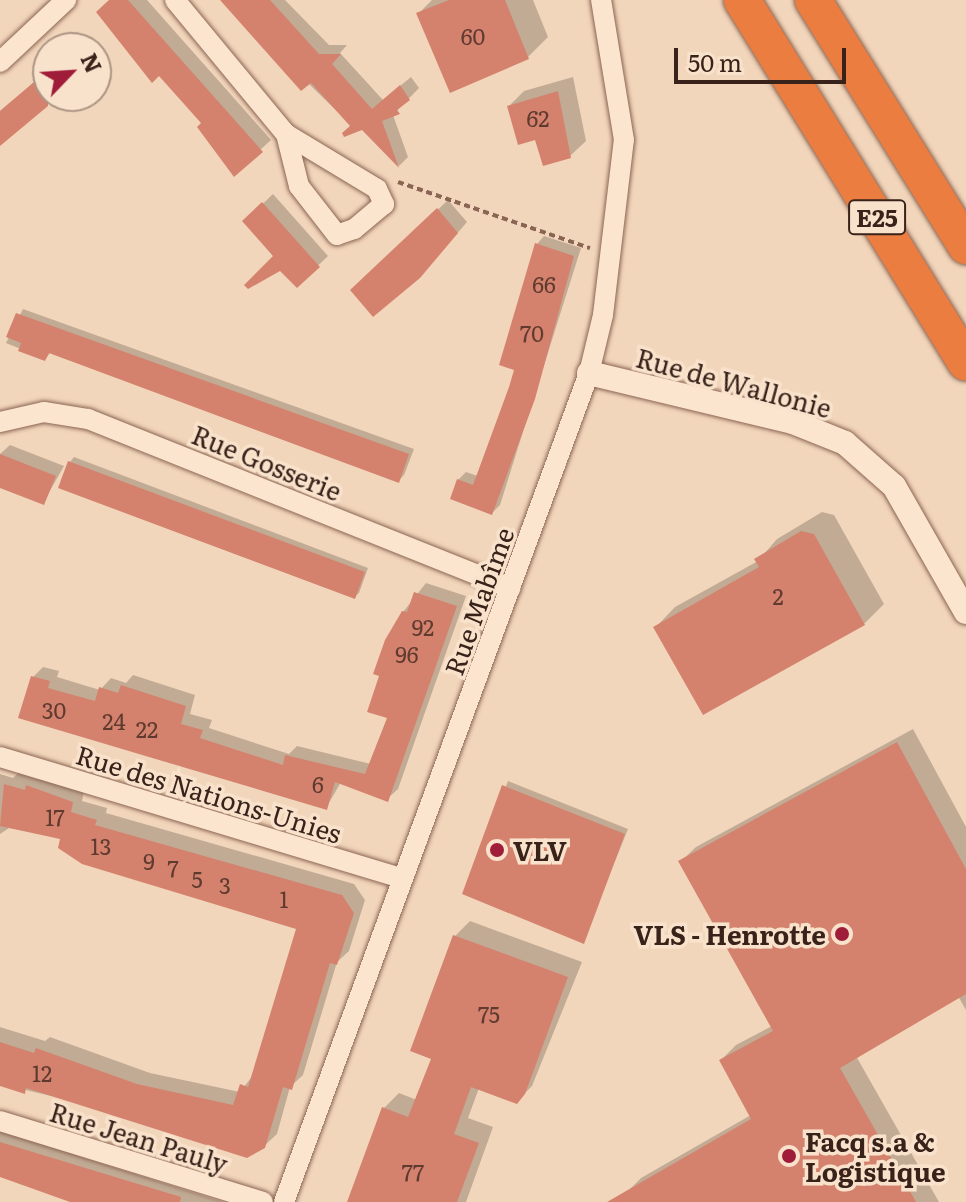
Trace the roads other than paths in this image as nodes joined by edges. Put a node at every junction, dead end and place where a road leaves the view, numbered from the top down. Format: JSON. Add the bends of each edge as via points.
{"nodes":[{"id":1,"x":66,"y":0,"type":"edge"},
{"id":2,"x":175,"y":0,"type":"edge"},
{"id":3,"x":601,"y":0,"type":"edge"},
{"id":4,"x":742,"y":0,"type":"edge"},
{"id":5,"x":813,"y":0,"type":"edge"},
{"id":6,"x":0,"y":62,"type":"edge"},
{"id":7,"x":286,"y":134,"type":"junction"},
{"id":8,"x":915,"y":165,"type":"junction"},
{"id":9,"x":966,"y":216,"type":"edge"},
{"id":10,"x":966,"y":246,"type":"edge"},
{"id":11,"x":966,"y":362,"type":"edge"},
{"id":12,"x":589,"y":373,"type":"junction"},
{"id":13,"x":0,"y":422,"type":"edge"},
{"id":14,"x":510,"y":588,"type":"junction"},
{"id":15,"x":966,"y":612,"type":"edge"},
{"id":16,"x":0,"y":757,"type":"edge"},
{"id":17,"x":402,"y":878,"type":"junction"},
{"id":18,"x":0,"y":1121,"type":"edge"},
{"id":19,"x":263,"y":1202,"type":"edge"},
{"id":20,"x":284,"y":1202,"type":"edge"}],
"edges":[{"from":1,"to":6,"type":"street"},
{"from":2,"to":7,"type":"street"},
{"from":3,"to":12,"type":"street","name":"Rue Mabîme","via":[[624,140],[611,255]]},
{"from":4,"to":11,"type":"highway","number":"E25"},
{"from":5,"to":8,"type":"highway","number":"E25"},
{"from":7,"to":7,"type":"street","via":[[299,186],[337,235],[354,229],[384,204],[377,189]]},
{"from":8,"to":9,"type":"highway"},
{"from":8,"to":10,"type":"highway","number":"E25"},
{"from":12,"to":14,"type":"street","name":"Rue Mabîme"},
{"from":12,"to":15,"type":"street","name":"Rue de Wallonie","via":[[793,422],[845,443],[894,486]]},
{"from":13,"to":14,"type":"street","name":"Rue Gosserie","via":[[44,412],[88,419]]},
{"from":14,"to":17,"type":"street","name":"Rue Mabîme"},
{"from":16,"to":17,"type":"street","name":"Rue des Nations-Unies"},
{"from":17,"to":20,"type":"street","name":"Rue Mabîme"},
{"from":18,"to":19,"type":"street","name":"Rue Jean Pauly"}]}
